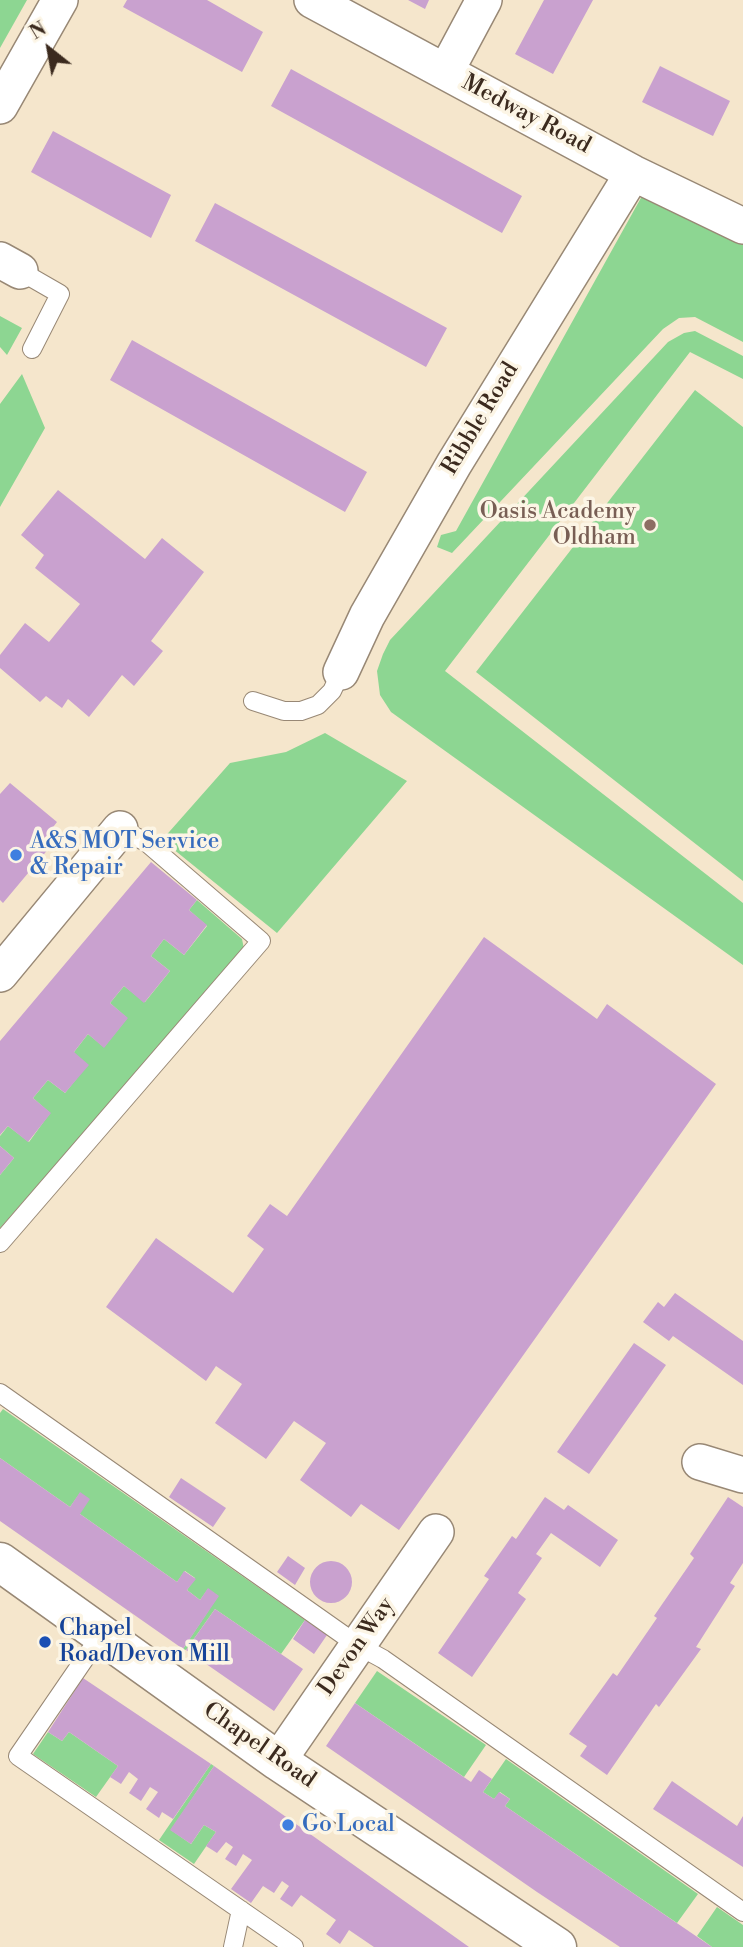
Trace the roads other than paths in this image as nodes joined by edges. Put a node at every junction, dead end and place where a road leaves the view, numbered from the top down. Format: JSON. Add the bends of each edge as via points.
{"nodes":[{"id":1,"x":60,"y":0,"type":"edge"},
{"id":2,"x":312,"y":0,"type":"edge"},
{"id":3,"x":484,"y":0,"type":"edge"},
{"id":4,"x":446,"y":71,"type":"junction"},
{"id":5,"x":0,"y":106,"type":"edge"},
{"id":6,"x":633,"y":173,"type":"junction"},
{"id":7,"x":743,"y":226,"type":"edge"},
{"id":8,"x":10,"y":265,"type":"edge"},
{"id":9,"x":32,"y":348,"type":"dead end"},
{"id":10,"x":341,"y":672,"type":"joint"},
{"id":11,"x":253,"y":701,"type":"dead end"},
{"id":12,"x":120,"y":829,"type":"joint"},
{"id":13,"x":0,"y":974,"type":"edge"},
{"id":14,"x":0,"y":1243,"type":"edge"},
{"id":15,"x":0,"y":1393,"type":"edge"},
{"id":16,"x":700,"y":1462,"type":"dead end"},
{"id":17,"x":743,"y":1475,"type":"edge"},
{"id":18,"x":436,"y":1532,"type":"dead end"},
{"id":19,"x":0,"y":1562,"type":"edge"},
{"id":20,"x":102,"y":1635,"type":"junction"},
{"id":21,"x":359,"y":1646,"type":"junction"},
{"id":22,"x":278,"y":1760,"type":"junction"},
{"id":23,"x":241,"y":1910,"type":"junction"},
{"id":24,"x":743,"y":1912,"type":"edge"},
{"id":25,"x":233,"y":1947,"type":"edge"},
{"id":26,"x":294,"y":1947,"type":"edge"},
{"id":27,"x":557,"y":1947,"type":"edge"}],
"edges":[{"from":1,"to":5,"type":"street"},
{"from":2,"to":4,"type":"street","name":"Medway Road"},
{"from":3,"to":4,"type":"street"},
{"from":4,"to":6,"type":"street","name":"Medway Road"},
{"from":6,"to":7,"type":"street","name":"Medway Road"},
{"from":6,"to":10,"type":"street","name":"Ribble Road","via":[[454,464],[367,616]]},
{"from":8,"to":9,"type":"lane","via":[[60,294]]},
{"from":10,"to":11,"type":"lane","via":[[318,705],[301,711]]},
{"from":12,"to":13,"type":"street"},
{"from":12,"to":14,"type":"lane","via":[[146,842],[261,941]]},
{"from":15,"to":21,"type":"lane"},
{"from":16,"to":17,"type":"street"},
{"from":18,"to":21,"type":"street","name":"Devon Way"},
{"from":19,"to":20,"type":"street","name":"Chapel Road"},
{"from":20,"to":22,"type":"street","name":"Chapel Road"},
{"from":20,"to":23,"type":"lane","via":[[18,1756]]},
{"from":21,"to":22,"type":"street","name":"Devon Way"},
{"from":21,"to":24,"type":"lane"},
{"from":22,"to":27,"type":"street","name":"Chapel Road"},
{"from":23,"to":25,"type":"lane"},
{"from":23,"to":26,"type":"lane"}]}
